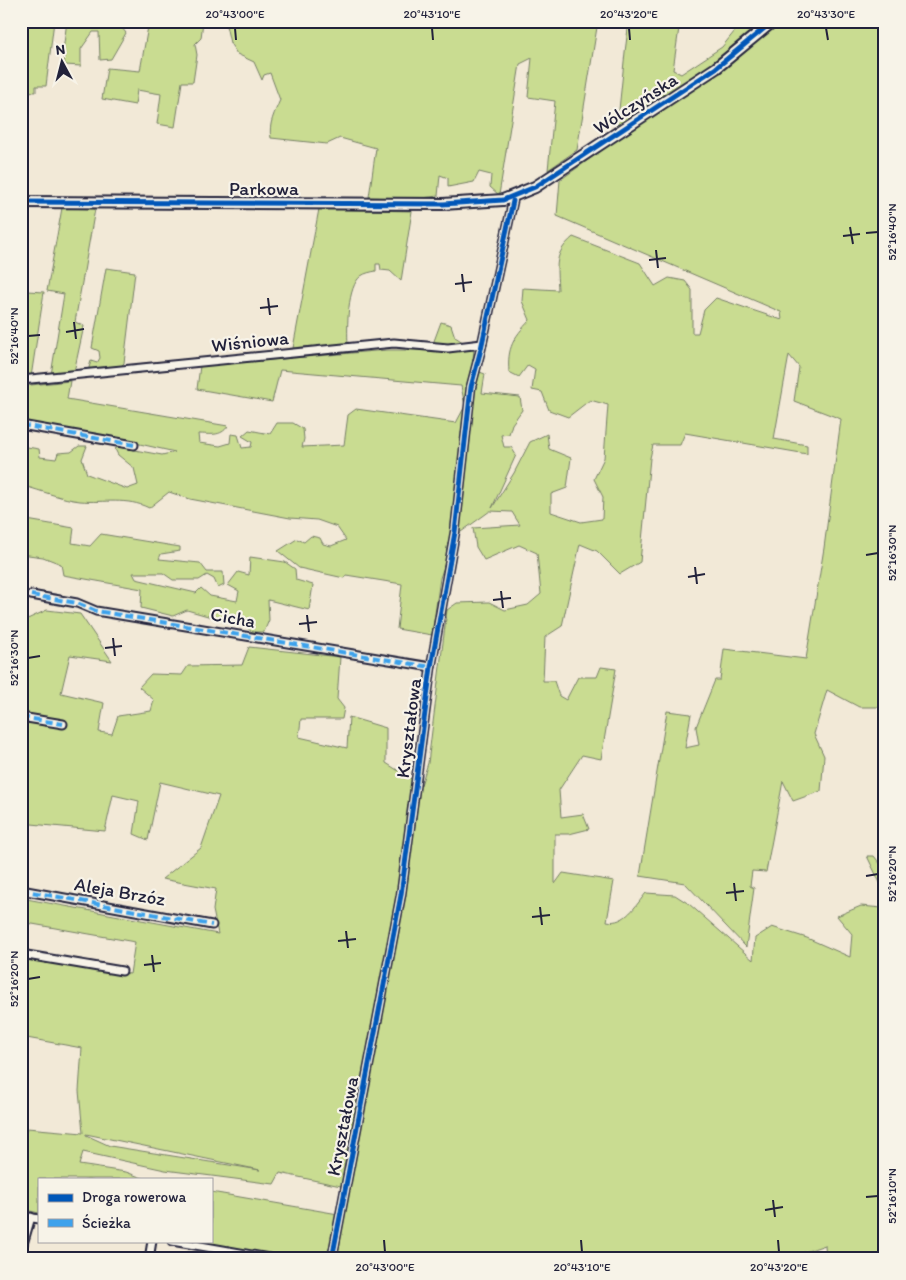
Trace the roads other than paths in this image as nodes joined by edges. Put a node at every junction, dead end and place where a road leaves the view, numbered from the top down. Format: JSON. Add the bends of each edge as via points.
{"nodes":[{"id":1,"x":773,"y":21,"type":"edge"},
{"id":2,"x":510,"y":199,"type":"junction"},
{"id":3,"x":21,"y":202,"type":"edge"},
{"id":4,"x":482,"y":344,"type":"junction"},
{"id":5,"x":21,"y":380,"type":"edge"},
{"id":6,"x":21,"y":426,"type":"edge"},
{"id":7,"x":134,"y":445,"type":"dead end"},
{"id":8,"x":31,"y":595,"type":"dead end"},
{"id":9,"x":431,"y":667,"type":"junction"},
{"id":10,"x":21,"y":717,"type":"edge"},
{"id":11,"x":63,"y":724,"type":"dead end"},
{"id":12,"x":21,"y":890,"type":"edge"},
{"id":13,"x":212,"y":925,"type":"dead end"},
{"id":14,"x":21,"y":954,"type":"edge"},
{"id":15,"x":122,"y":971,"type":"dead end"},
{"id":16,"x":21,"y":1216,"type":"edge"},
{"id":17,"x":35,"y":1218,"type":"edge"},
{"id":18,"x":152,"y":1242,"type":"edge"},
{"id":19,"x":178,"y":1242,"type":"edge"},
{"id":20,"x":21,"y":1251,"type":"edge"},
{"id":21,"x":149,"y":1259,"type":"edge"},
{"id":22,"x":274,"y":1259,"type":"edge"},
{"id":23,"x":332,"y":1259,"type":"edge"}],
"edges":[{"from":1,"to":2,"type":"street","name":"Wólczyńska","via":[[716,68],[535,187]]},
{"from":2,"to":3,"type":"street","name":"Parkowa","via":[[443,204]]},
{"from":2,"to":4,"type":"street","name":"Kryształowa"},
{"from":4,"to":5,"type":"street","name":"Wiśniowa","via":[[448,348],[394,343]]},
{"from":4,"to":9,"type":"street","name":"Kryształowa","via":[[471,387],[454,539]]},
{"from":6,"to":7,"type":"street"},
{"from":8,"to":9,"type":"street","name":"Cicha","via":[[77,602],[96,611]]},
{"from":9,"to":23,"type":"street","name":"Kryształowa","via":[[401,895]]},
{"from":10,"to":11,"type":"street"},
{"from":12,"to":13,"type":"street","name":"Aleja Brzóz"},
{"from":14,"to":15,"type":"street"},
{"from":16,"to":17,"type":"street"},
{"from":17,"to":20,"type":"street"},
{"from":18,"to":21,"type":"street"},
{"from":19,"to":22,"type":"street"}]}
